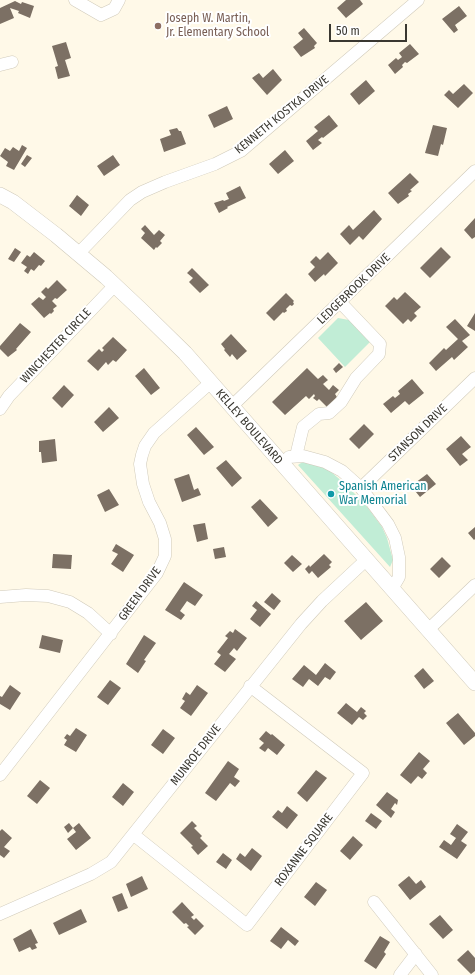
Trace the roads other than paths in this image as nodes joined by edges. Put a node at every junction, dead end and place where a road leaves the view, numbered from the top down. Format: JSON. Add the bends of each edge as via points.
{"nodes":[{"id":1,"x":75,"y":0,"type":"edge"},
{"id":2,"x":119,"y":0,"type":"edge"},
{"id":3,"x":418,"y":0,"type":"edge"},
{"id":4,"x":12,"y":62,"type":"dead end"},
{"id":5,"x":0,"y":65,"type":"edge"},
{"id":6,"x":475,"y":171,"type":"edge"},
{"id":7,"x":0,"y":195,"type":"edge"},
{"id":8,"x":78,"y":254,"type":"junction"},
{"id":9,"x":115,"y":285,"type":"junction"},
{"id":10,"x":340,"y":302,"type":"junction"},
{"id":11,"x":475,"y":378,"type":"edge"},
{"id":12,"x":210,"y":383,"type":"junction"},
{"id":13,"x":232,"y":406,"type":"junction"},
{"id":14,"x":0,"y":409,"type":"edge"},
{"id":15,"x":296,"y":456,"type":"junction"},
{"id":16,"x":279,"y":461,"type":"junction"},
{"id":17,"x":361,"y":488,"type":"junction"},
{"id":18,"x":366,"y":560,"type":"junction"},
{"id":19,"x":475,"y":585,"type":"edge"},
{"id":20,"x":392,"y":589,"type":"junction"},
{"id":21,"x":0,"y":597,"type":"edge"},
{"id":22,"x":428,"y":630,"type":"junction"},
{"id":23,"x":111,"y":634,"type":"junction"},
{"id":24,"x":475,"y":683,"type":"edge"},
{"id":25,"x":250,"y":686,"type":"junction"},
{"id":26,"x":0,"y":775,"type":"edge"},
{"id":27,"x":134,"y":835,"type":"junction"},
{"id":28,"x":374,"y":902,"type":"dead end"},
{"id":29,"x":0,"y":914,"type":"edge"},
{"id":30,"x":416,"y":954,"type":"junction"},
{"id":31,"x":400,"y":975,"type":"edge"},
{"id":32,"x":432,"y":975,"type":"edge"}],
"edges":[{"from":1,"to":2,"type":"street","via":[[100,15],[114,9]]},
{"from":3,"to":8,"type":"street","name":"KENNETH KOSTKA DRIVE","via":[[240,151],[215,164],[142,192],[130,200]]},
{"from":4,"to":5,"type":"street"},
{"from":6,"to":10,"type":"street","name":"LEDGEBROOK DRIVE"},
{"from":7,"to":8,"type":"main road","name":"KELLEY BOULEVARD","via":[[13,202]]},
{"from":8,"to":9,"type":"main road","name":"KELLEY BOULEVARD"},
{"from":9,"to":12,"type":"main road","name":"KELLEY BOULEVARD","via":[[185,353]]},
{"from":9,"to":14,"type":"street","name":"WINCHESTER CIRCLE","via":[[9,396]]},
{"from":10,"to":13,"type":"street","name":"LEDGEBROOK DRIVE"},
{"from":10,"to":15,"type":"street","via":[[380,344],[379,354],[356,378],[341,402],[329,413],[319,414],[303,427]]},
{"from":11,"to":17,"type":"street","name":"STANSON DRIVE"},
{"from":12,"to":13,"type":"main road","name":"KELLEY BOULEVARD"},
{"from":12,"to":23,"type":"street","name":"GREEN DRIVE","via":[[154,433],[145,446],[140,474],[149,502],[163,530],[165,556],[153,580]]},
{"from":13,"to":16,"type":"main road","name":"KELLEY BOULEVARD"},
{"from":15,"to":16,"type":"street"},
{"from":15,"to":17,"type":"street","via":[[325,462],[342,471]]},
{"from":16,"to":18,"type":"main road","name":"KELLEY BOULEVARD"},
{"from":17,"to":20,"type":"street","via":[[388,524],[395,538],[399,577]]},
{"from":18,"to":20,"type":"main road","name":"KELLEY BOULEVARD"},
{"from":18,"to":25,"type":"street","name":"MUNROE DRIVE","via":[[322,601]]},
{"from":19,"to":22,"type":"street"},
{"from":20,"to":22,"type":"main road","name":"KELLEY BOULEVARD"},
{"from":21,"to":23,"type":"street","via":[[48,596],[70,602],[88,613]]},
{"from":22,"to":24,"type":"main road","name":"KELLEY BOULEVARD"},
{"from":23,"to":26,"type":"street","name":"GREEN DRIVE"},
{"from":25,"to":27,"type":"street","name":"MUNROE DRIVE"},
{"from":25,"to":27,"type":"street","name":"ROXANNE SQUARE","via":[[363,773],[247,925]]},
{"from":27,"to":29,"type":"street","name":"MUNROE DRIVE","via":[[102,869]]},
{"from":28,"to":30,"type":"street"},
{"from":30,"to":31,"type":"street"},
{"from":30,"to":32,"type":"street"}]}
